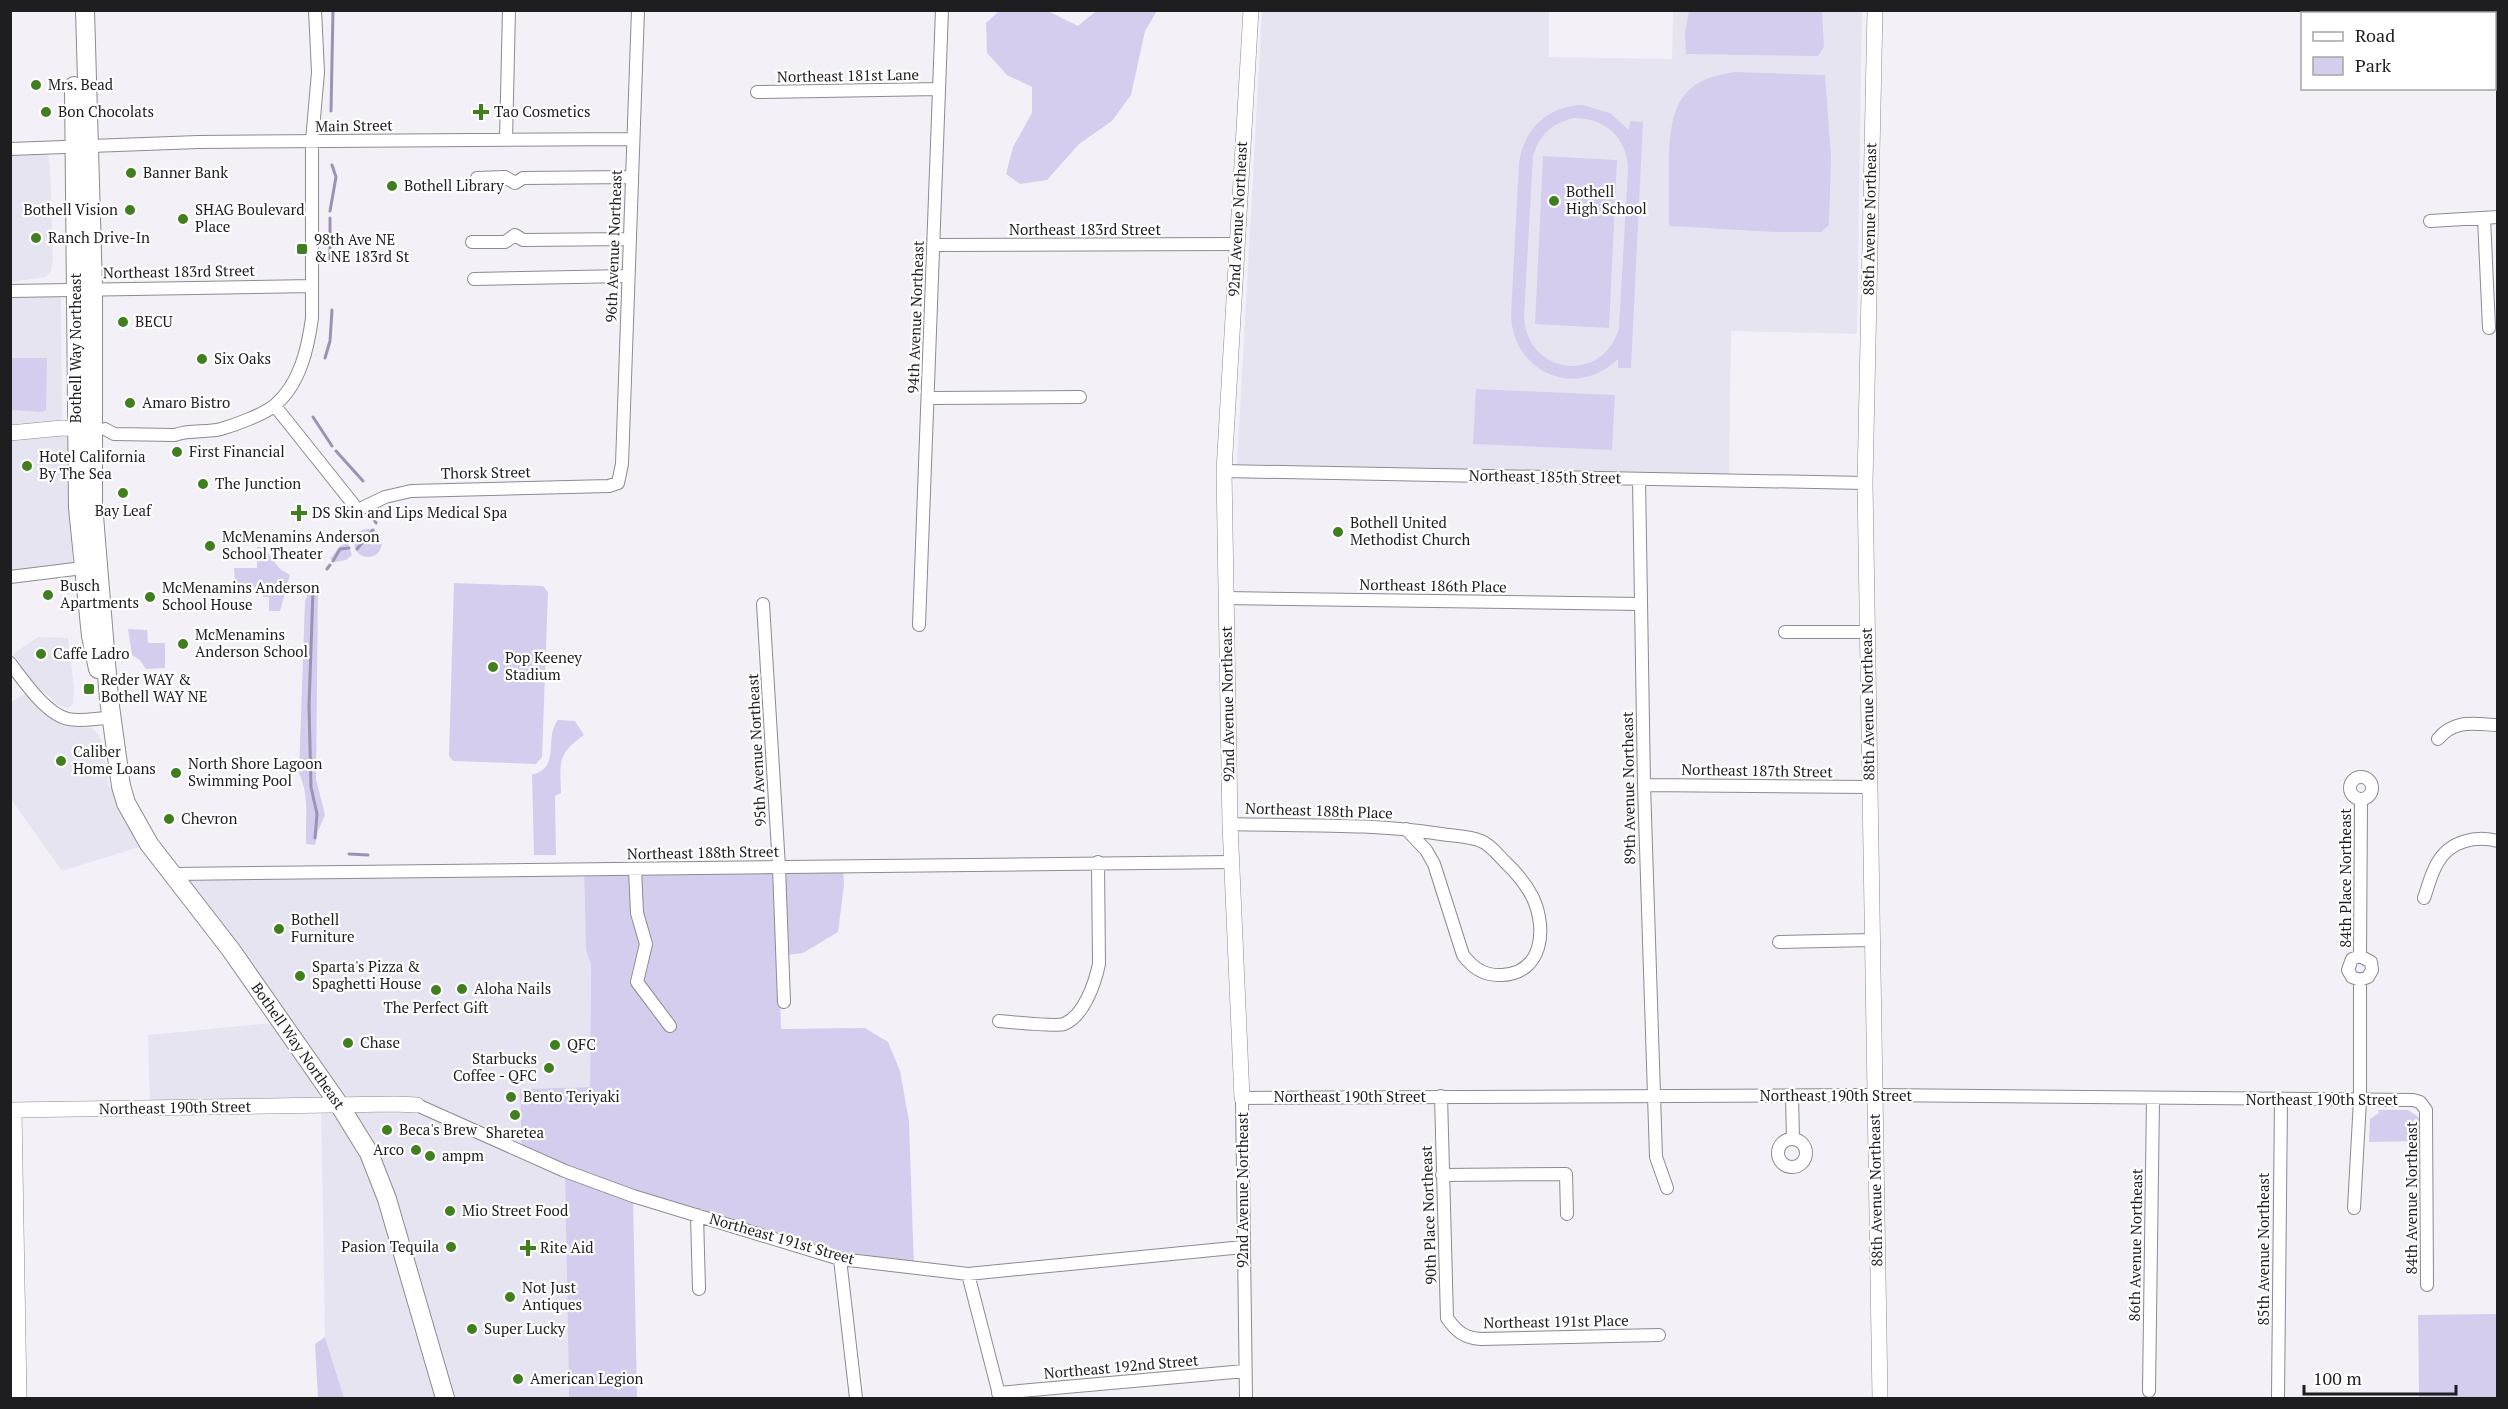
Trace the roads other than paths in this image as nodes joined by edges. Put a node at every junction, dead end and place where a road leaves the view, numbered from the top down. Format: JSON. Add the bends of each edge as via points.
{"nodes":[{"id":1,"x":74,"y":10,"type":"edge"},
{"id":2,"x":85,"y":10,"type":"edge"},
{"id":3,"x":315,"y":10,"type":"edge"},
{"id":4,"x":509,"y":10,"type":"edge"},
{"id":5,"x":638,"y":10,"type":"edge"},
{"id":6,"x":942,"y":10,"type":"edge"},
{"id":7,"x":1251,"y":10,"type":"edge"},
{"id":8,"x":1875,"y":10,"type":"edge"},
{"id":9,"x":939,"y":89,"type":"junction"},
{"id":10,"x":757,"y":92,"type":"dead end"},
{"id":11,"x":633,"y":139,"type":"junction"},
{"id":12,"x":506,"y":140,"type":"junction"},
{"id":13,"x":312,"y":141,"type":"junction"},
{"id":14,"x":10,"y":143,"type":"edge"},
{"id":15,"x":82,"y":145,"type":"junction"},
{"id":16,"x":10,"y":149,"type":"edge"},
{"id":17,"x":632,"y":177,"type":"junction"},
{"id":18,"x":477,"y":178,"type":"dead end"},
{"id":19,"x":2498,"y":217,"type":"edge"},
{"id":20,"x":2484,"y":218,"type":"junction"},
{"id":21,"x":2430,"y":221,"type":"dead end"},
{"id":22,"x":629,"y":239,"type":"junction"},
{"id":23,"x":472,"y":242,"type":"dead end"},
{"id":24,"x":1236,"y":244,"type":"junction"},
{"id":25,"x":933,"y":246,"type":"junction"},
{"id":26,"x":628,"y":276,"type":"junction"},
{"id":27,"x":474,"y":279,"type":"dead end"},
{"id":28,"x":312,"y":286,"type":"junction"},
{"id":29,"x":84,"y":289,"type":"junction"},
{"id":30,"x":10,"y":291,"type":"edge"},
{"id":31,"x":2489,"y":328,"type":"dead end"},
{"id":32,"x":1080,"y":397,"type":"dead end"},
{"id":33,"x":927,"y":398,"type":"junction"},
{"id":34,"x":275,"y":406,"type":"junction"},
{"id":35,"x":91,"y":429,"type":"junction"},
{"id":36,"x":10,"y":433,"type":"edge"},
{"id":37,"x":1224,"y":471,"type":"junction"},
{"id":38,"x":1640,"y":479,"type":"junction"},
{"id":39,"x":618,"y":483,"type":"joint"},
{"id":40,"x":1865,"y":483,"type":"junction"},
{"id":41,"x":83,"y":568,"type":"junction"},
{"id":42,"x":10,"y":577,"type":"edge"},
{"id":43,"x":1227,"y":598,"type":"junction"},
{"id":44,"x":763,"y":604,"type":"dead end"},
{"id":45,"x":1640,"y":604,"type":"junction"},
{"id":46,"x":919,"y":626,"type":"dead end"},
{"id":47,"x":1785,"y":632,"type":"dead end"},
{"id":48,"x":1867,"y":632,"type":"junction"},
{"id":49,"x":10,"y":663,"type":"edge"},
{"id":50,"x":111,"y":718,"type":"junction"},
{"id":51,"x":2498,"y":724,"type":"edge"},
{"id":52,"x":2438,"y":739,"type":"dead end"},
{"id":53,"x":1644,"y":785,"type":"junction"},
{"id":54,"x":1869,"y":787,"type":"junction"},
{"id":55,"x":2361,"y":800,"type":"dead end"},
{"id":56,"x":1230,"y":824,"type":"junction"},
{"id":57,"x":1406,"y":829,"type":"junction"},
{"id":58,"x":2498,"y":841,"type":"edge"},
{"id":59,"x":1098,"y":862,"type":"junction"},
{"id":60,"x":1232,"y":862,"type":"junction"},
{"id":61,"x":779,"y":867,"type":"junction"},
{"id":62,"x":635,"y":869,"type":"junction"},
{"id":63,"x":173,"y":874,"type":"junction"},
{"id":64,"x":2424,"y":898,"type":"dead end"},
{"id":65,"x":1872,"y":940,"type":"junction"},
{"id":66,"x":1779,"y":942,"type":"dead end"},
{"id":67,"x":784,"y":1002,"type":"dead end"},
{"id":68,"x":999,"y":1021,"type":"dead end"},
{"id":69,"x":670,"y":1026,"type":"dead end"},
{"id":70,"x":1874,"y":1095,"type":"junction"},
{"id":71,"x":1441,"y":1096,"type":"junction"},
{"id":72,"x":1654,"y":1096,"type":"junction"},
{"id":73,"x":1792,"y":1096,"type":"junction"},
{"id":74,"x":1242,"y":1098,"type":"junction"},
{"id":75,"x":2153,"y":1099,"type":"junction"},
{"id":76,"x":2281,"y":1100,"type":"junction"},
{"id":77,"x":2360,"y":1100,"type":"junction"},
{"id":78,"x":417,"y":1105,"type":"joint"},
{"id":79,"x":340,"y":1106,"type":"junction"},
{"id":80,"x":12,"y":1110,"type":"edge"},
{"id":81,"x":2426,"y":1110,"type":"joint"},
{"id":82,"x":1793,"y":1139,"type":"dead end"},
{"id":83,"x":1442,"y":1174,"type":"junction"},
{"id":84,"x":1667,"y":1188,"type":"dead end"},
{"id":85,"x":2354,"y":1208,"type":"dead end"},
{"id":86,"x":1567,"y":1214,"type":"dead end"},
{"id":87,"x":697,"y":1215,"type":"junction"},
{"id":88,"x":1243,"y":1247,"type":"junction"},
{"id":89,"x":840,"y":1259,"type":"junction"},
{"id":90,"x":968,"y":1274,"type":"junction"},
{"id":91,"x":2427,"y":1285,"type":"dead end"},
{"id":92,"x":699,"y":1289,"type":"dead end"},
{"id":93,"x":1456,"y":1331,"type":"joint"},
{"id":94,"x":1659,"y":1335,"type":"dead end"},
{"id":95,"x":1245,"y":1371,"type":"junction"},
{"id":96,"x":2150,"y":1391,"type":"dead end"},
{"id":97,"x":999,"y":1396,"type":"edge"},
{"id":98,"x":19,"y":1398,"type":"edge"},
{"id":99,"x":445,"y":1398,"type":"edge"},
{"id":100,"x":855,"y":1398,"type":"edge"},
{"id":101,"x":1246,"y":1398,"type":"edge"},
{"id":102,"x":1880,"y":1398,"type":"edge"},
{"id":103,"x":2278,"y":1398,"type":"edge"}],
"edges":[{"from":1,"to":15,"type":"main road","name":"Bothell Way Northeast"},
{"from":2,"to":15,"type":"main road","name":"Bothell Way Northeast"},
{"from":3,"to":13,"type":"street","via":[[318,72]]},
{"from":4,"to":12,"type":"street"},
{"from":5,"to":11,"type":"street","name":"96th Avenue Northeast"},
{"from":6,"to":9,"type":"street","name":"94th Avenue Northeast"},
{"from":7,"to":24,"type":"street","name":"92nd Avenue Northeast"},
{"from":8,"to":40,"type":"street","name":"88th Avenue Northeast"},
{"from":9,"to":10,"type":"street","name":"Northeast 181st Lane"},
{"from":9,"to":25,"type":"street","name":"94th Avenue Northeast"},
{"from":11,"to":12,"type":"street","name":"Main Street"},
{"from":11,"to":17,"type":"street","name":"96th Avenue Northeast"},
{"from":12,"to":13,"type":"street","name":"Main Street"},
{"from":13,"to":15,"type":"street","name":"Main Street"},
{"from":13,"to":28,"type":"street"},
{"from":14,"to":15,"type":"street","name":"Main Street","via":[[60,139]]},
{"from":15,"to":16,"type":"street","name":"Main Street"},
{"from":15,"to":29,"type":"main road","name":"Bothell Way Northeast"},
{"from":17,"to":18,"type":"street","via":[[523,178],[514,183],[505,177]]},
{"from":17,"to":22,"type":"street","name":"96th Avenue Northeast"},
{"from":19,"to":20,"type":"street"},
{"from":20,"to":21,"type":"street"},
{"from":20,"to":31,"type":"street"},
{"from":22,"to":23,"type":"street","via":[[523,240],[515,235],[505,242]]},
{"from":22,"to":26,"type":"street","name":"96th Avenue Northeast"},
{"from":24,"to":25,"type":"street","name":"Northeast 183rd Street"},
{"from":24,"to":37,"type":"street","name":"92nd Avenue Northeast"},
{"from":25,"to":33,"type":"street","name":"94th Avenue Northeast"},
{"from":26,"to":27,"type":"street"},
{"from":26,"to":39,"type":"street","name":"96th Avenue Northeast","via":[[622,464]]},
{"from":28,"to":29,"type":"street","name":"Northeast 183rd Street"},
{"from":28,"to":34,"type":"street","via":[[308,346],[288,390]]},
{"from":29,"to":30,"type":"street","name":"Northeast 183rd Street"},
{"from":29,"to":35,"type":"main road","name":"Bothell Way Northeast"},
{"from":32,"to":33,"type":"street"},
{"from":33,"to":46,"type":"street","name":"94th Avenue Northeast"},
{"from":34,"to":35,"type":"street","via":[[220,429]]},
{"from":34,"to":39,"type":"street","name":"Thorsk Street","via":[[358,510],[385,497],[411,491]]},
{"from":35,"to":36,"type":"street"},
{"from":35,"to":41,"type":"main road","name":"Bothell Way Northeast","via":[[78,508]]},
{"from":35,"to":50,"type":"main road","name":"Bothell Way Northeast","via":[[93,504]]},
{"from":37,"to":38,"type":"street","name":"Northeast 185th Street"},
{"from":37,"to":43,"type":"street","name":"92nd Avenue Northeast"},
{"from":38,"to":40,"type":"street","name":"Northeast 185th Street"},
{"from":38,"to":45,"type":"street","name":"89th Avenue Northeast"},
{"from":40,"to":48,"type":"street","name":"88th Avenue Northeast"},
{"from":41,"to":42,"type":"street"},
{"from":41,"to":50,"type":"main road","name":"Bothell Way Northeast","via":[[91,636]]},
{"from":43,"to":45,"type":"street","name":"Northeast 186th Place"},
{"from":43,"to":56,"type":"street","name":"92nd Avenue Northeast"},
{"from":44,"to":61,"type":"street","name":"95th Avenue Northeast"},
{"from":45,"to":53,"type":"street","name":"89th Avenue Northeast"},
{"from":47,"to":48,"type":"street"},
{"from":48,"to":54,"type":"street","name":"88th Avenue Northeast"},
{"from":49,"to":50,"type":"street","via":[[56,714],[79,720]]},
{"from":50,"to":63,"type":"main road","name":"Bothell Way Northeast","via":[[126,803],[139,829]]},
{"from":51,"to":52,"type":"street","via":[[2461,724],[2447,729]]},
{"from":53,"to":54,"type":"street","name":"Northeast 187th Street"},
{"from":53,"to":72,"type":"street","name":"89th Avenue Northeast"},
{"from":54,"to":65,"type":"street","name":"88th Avenue Northeast"},
{"from":55,"to":77,"type":"street","name":"84th Place Northeast","via":[[2360,956],[2371,962],[2372,970],[2368,978],[2360,980]]},
{"from":56,"to":57,"type":"street","name":"Northeast 188th Place"},
{"from":56,"to":60,"type":"street","name":"92nd Avenue Northeast"},
{"from":57,"to":57,"type":"street","name":"Northeast 188th Place","via":[[1434,864],[1463,955],[1472,966],[1496,975],[1525,970],[1537,952],[1541,934],[1534,900],[1520,875],[1483,841]]},
{"from":58,"to":64,"type":"street","via":[[2476,838],[2447,850],[2437,862]]},
{"from":59,"to":60,"type":"street","name":"Northeast 188th Street"},
{"from":59,"to":61,"type":"street","name":"Northeast 188th Street"},
{"from":59,"to":68,"type":"street","via":[[1099,964],[1085,1000],[1063,1024]]},
{"from":60,"to":74,"type":"street","name":"92nd Avenue Northeast"},
{"from":61,"to":62,"type":"street","name":"Northeast 188th Street"},
{"from":61,"to":67,"type":"street","name":"95th Avenue Northeast"},
{"from":62,"to":63,"type":"street","name":"Northeast 188th Street"},
{"from":62,"to":69,"type":"street","via":[[637,913],[646,944],[637,982]]},
{"from":63,"to":79,"type":"main road","name":"Bothell Way Northeast"},
{"from":65,"to":66,"type":"street"},
{"from":65,"to":70,"type":"street","name":"88th Avenue Northeast"},
{"from":70,"to":73,"type":"street","name":"Northeast 190th Street"},
{"from":70,"to":75,"type":"street","name":"Northeast 190th Street"},
{"from":70,"to":102,"type":"street","name":"88th Avenue Northeast"},
{"from":71,"to":72,"type":"street","name":"Northeast 190th Street"},
{"from":71,"to":74,"type":"street","name":"Northeast 190th Street"},
{"from":71,"to":83,"type":"street","name":"90th Place Northeast"},
{"from":72,"to":73,"type":"street","name":"Northeast 190th Street"},
{"from":72,"to":84,"type":"street","name":"89th Avenue Northeast","via":[[1656,1157]]},
{"from":73,"to":82,"type":"street"},
{"from":74,"to":88,"type":"street","name":"92nd Avenue Northeast"},
{"from":75,"to":76,"type":"street","name":"Northeast 190th Street"},
{"from":75,"to":96,"type":"street","name":"86th Avenue Northeast"},
{"from":76,"to":77,"type":"street","name":"Northeast 190th Street"},
{"from":76,"to":103,"type":"street","name":"85th Avenue Northeast"},
{"from":77,"to":81,"type":"street","name":"Northeast 190th Street","via":[[2413,1100]]},
{"from":77,"to":85,"type":"street","name":"84th Place Northeast"},
{"from":78,"to":79,"type":"street","name":"Northeast 191st Street"},
{"from":78,"to":87,"type":"street","name":"Northeast 191st Street","via":[[565,1171]]},
{"from":79,"to":80,"type":"street","name":"Northeast 190th Street"},
{"from":79,"to":99,"type":"main road","name":"Bothell Way Northeast","via":[[381,1181]]},
{"from":80,"to":98,"type":"street"},
{"from":81,"to":91,"type":"street","name":"84th Avenue Northeast"},
{"from":83,"to":86,"type":"street","via":[[1566,1174]]},
{"from":83,"to":93,"type":"street","name":"90th Place Northeast","via":[[1447,1318]]},
{"from":87,"to":89,"type":"street","name":"Northeast 191st Street"},
{"from":87,"to":92,"type":"street"},
{"from":88,"to":90,"type":"street","name":"Northeast 191st Street"},
{"from":88,"to":95,"type":"street","name":"92nd Avenue Northeast"},
{"from":89,"to":90,"type":"street","name":"Northeast 191st Street"},
{"from":89,"to":100,"type":"street"},
{"from":90,"to":97,"type":"street"},
{"from":93,"to":94,"type":"street","name":"Northeast 191st Place","via":[[1481,1339]]},
{"from":95,"to":97,"type":"street","name":"Northeast 192nd Street"},
{"from":95,"to":101,"type":"street","name":"92nd Avenue Northeast"}]}
